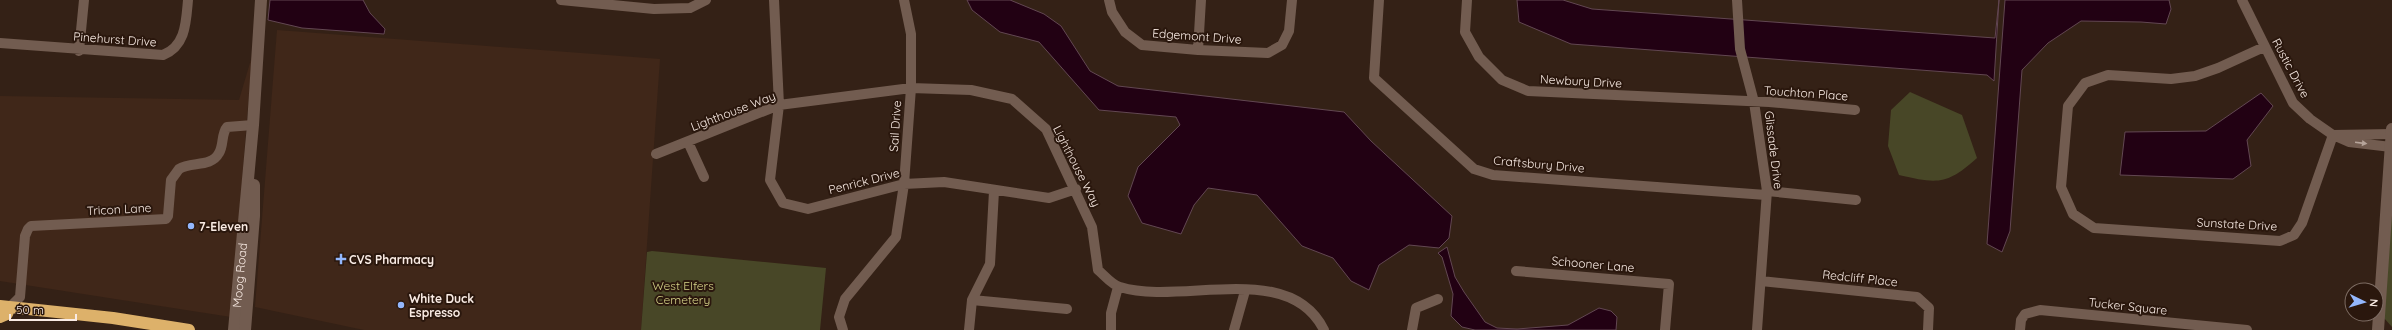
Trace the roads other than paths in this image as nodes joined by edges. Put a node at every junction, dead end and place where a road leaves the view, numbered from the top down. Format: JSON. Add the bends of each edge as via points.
{"nodes":[{"id":1,"x":84,"y":0,"type":"edge"},
{"id":2,"x":188,"y":0,"type":"edge"},
{"id":3,"x":261,"y":0,"type":"edge"},
{"id":4,"x":561,"y":0,"type":"edge"},
{"id":5,"x":706,"y":0,"type":"edge"},
{"id":6,"x":774,"y":0,"type":"edge"},
{"id":7,"x":904,"y":0,"type":"edge"},
{"id":8,"x":1109,"y":0,"type":"edge"},
{"id":9,"x":1201,"y":0,"type":"edge"},
{"id":10,"x":1292,"y":0,"type":"edge"},
{"id":11,"x":1379,"y":0,"type":"edge"},
{"id":12,"x":1467,"y":0,"type":"edge"},
{"id":13,"x":1737,"y":0,"type":"edge"},
{"id":14,"x":2242,"y":0,"type":"edge"},
{"id":15,"x":655,"y":5,"type":"edge"},
{"id":16,"x":0,"y":43,"type":"edge"},
{"id":17,"x":2264,"y":47,"type":"junction"},
{"id":18,"x":1198,"y":50,"type":"junction"},
{"id":19,"x":79,"y":51,"type":"junction"},
{"id":20,"x":911,"y":88,"type":"junction"},
{"id":21,"x":1754,"y":102,"type":"junction"},
{"id":22,"x":779,"y":105,"type":"junction"},
{"id":23,"x":1855,"y":110,"type":"dead end"},
{"id":24,"x":253,"y":125,"type":"junction"},
{"id":25,"x":2392,"y":129,"type":"edge"},
{"id":26,"x":2392,"y":134,"type":"edge"},
{"id":27,"x":2333,"y":135,"type":"junction"},
{"id":28,"x":688,"y":142,"type":"junction"},
{"id":29,"x":2391,"y":147,"type":"junction"},
{"id":30,"x":656,"y":154,"type":"dead end"},
{"id":31,"x":704,"y":177,"type":"dead end"},
{"id":32,"x":904,"y":184,"type":"junction"},
{"id":33,"x":1076,"y":189,"type":"junction"},
{"id":34,"x":994,"y":191,"type":"junction"},
{"id":35,"x":1767,"y":193,"type":"junction"},
{"id":36,"x":1856,"y":200,"type":"dead end"},
{"id":37,"x":1516,"y":271,"type":"dead end"},
{"id":38,"x":1761,"y":281,"type":"junction"},
{"id":39,"x":1118,"y":287,"type":"junction"},
{"id":40,"x":1245,"y":291,"type":"junction"},
{"id":41,"x":1438,"y":299,"type":"dead end"},
{"id":42,"x":972,"y":300,"type":"junction"},
{"id":43,"x":5,"y":306,"type":"edge"},
{"id":44,"x":1067,"y":309,"type":"dead end"},
{"id":45,"x":0,"y":317,"type":"edge"},
{"id":46,"x":189,"y":330,"type":"edge"},
{"id":47,"x":234,"y":330,"type":"edge"},
{"id":48,"x":245,"y":330,"type":"edge"},
{"id":49,"x":843,"y":330,"type":"edge"},
{"id":50,"x":969,"y":330,"type":"edge"},
{"id":51,"x":1111,"y":330,"type":"edge"},
{"id":52,"x":1234,"y":330,"type":"edge"},
{"id":53,"x":1324,"y":330,"type":"edge"},
{"id":54,"x":1412,"y":330,"type":"edge"},
{"id":55,"x":1665,"y":330,"type":"edge"},
{"id":56,"x":1757,"y":330,"type":"edge"},
{"id":57,"x":1928,"y":330,"type":"edge"},
{"id":58,"x":2020,"y":330,"type":"edge"},
{"id":59,"x":2247,"y":330,"type":"edge"},
{"id":60,"x":2378,"y":330,"type":"edge"}],
"edges":[{"from":1,"to":19,"type":"street"},
{"from":2,"to":19,"type":"street","name":"Pinehurst Drive","via":[[183,36],[176,48],[170,52],[155,56]]},
{"from":3,"to":24,"type":"street","name":"Moog Road"},
{"from":4,"to":15,"type":"street"},
{"from":5,"to":15,"type":"street","via":[[690,8]]},
{"from":6,"to":22,"type":"street","name":"Penrick Drive"},
{"from":7,"to":20,"type":"street","name":"Sail Drive","via":[[911,34]]},
{"from":8,"to":18,"type":"street","name":"Edgemont Drive","via":[[1112,12],[1124,32],[1142,45]]},
{"from":9,"to":18,"type":"street"},
{"from":10,"to":18,"type":"street","name":"Edgemont Drive","via":[[1289,31],[1282,46],[1268,53]]},
{"from":11,"to":35,"type":"street","name":"Craftsbury Drive","via":[[1374,78],[1474,169],[1493,175]]},
{"from":12,"to":21,"type":"street","name":"Newbury Drive","via":[[1465,32],[1479,57],[1502,80],[1528,91]]},
{"from":13,"to":21,"type":"street","name":"Glissade Drive","via":[[1740,49]]},
{"from":14,"to":17,"type":"street","name":"Rustic Drive"},
{"from":16,"to":19,"type":"street","name":"Pinehurst Drive"},
{"from":17,"to":27,"type":"street","name":"Rustic Drive","via":[[2293,103],[2310,120]]},
{"from":17,"to":27,"type":"street","name":"Sunstate Drive","via":[[2195,76],[2171,79],[2108,74],[2085,83],[2068,106],[2061,187],[2073,214],[2094,228],[2280,241],[2294,235],[2302,223]]},
{"from":20,"to":22,"type":"street","name":"Lighthouse Way"},
{"from":20,"to":32,"type":"street","name":"Sail Drive"},
{"from":20,"to":33,"type":"street","name":"Lighthouse Way","via":[[971,90],[1012,99],[1046,129]]},
{"from":21,"to":23,"type":"street","name":"Touchton Place"},
{"from":21,"to":35,"type":"street","name":"Glissade Drive"},
{"from":22,"to":28,"type":"street","name":"Lighthouse Way"},
{"from":22,"to":32,"type":"street","name":"Penrick Drive","via":[[770,180],[783,203],[808,209]]},
{"from":24,"to":43,"type":"street","name":"Tricon Lane","via":[[227,127],[223,133],[219,154],[213,160],[179,169],[171,180],[166,219],[31,226],[25,236],[20,296]]},
{"from":24,"to":47,"type":"street","name":"Moog Road"},
{"from":24,"to":48,"type":"street","name":"Moog Road","via":[[254,216]]},
{"from":25,"to":26,"type":"street"},
{"from":26,"to":27,"type":"street"},
{"from":26,"to":29,"type":"street"},
{"from":27,"to":29,"type":"street","name":"Rustic Drive","one_way":true,"via":[[2349,142]]},
{"from":28,"to":30,"type":"street","name":"Lighthouse Way"},
{"from":28,"to":31,"type":"street","name":"Lighthouse Way"},
{"from":29,"to":60,"type":"street"},
{"from":32,"to":34,"type":"street","name":"Penrick Drive","via":[[944,182]]},
{"from":32,"to":49,"type":"street","name":"Sail Drive","via":[[896,237],[845,300],[839,317]]},
{"from":33,"to":34,"type":"street","name":"Penrick Drive","via":[[1049,198]]},
{"from":33,"to":39,"type":"street","name":"Lighthouse Way","via":[[1092,227],[1098,270]]},
{"from":34,"to":42,"type":"street","via":[[990,264]]},
{"from":35,"to":36,"type":"street"},
{"from":35,"to":38,"type":"street","name":"Glissade Drive"},
{"from":37,"to":55,"type":"street","name":"Schooner Lane","via":[[1669,284]]},
{"from":38,"to":56,"type":"street","name":"Glissade Drive"},
{"from":38,"to":57,"type":"street","name":"Redcliff Place","via":[[1918,297],[1929,308]]},
{"from":39,"to":40,"type":"street","via":[[1141,291]]},
{"from":39,"to":51,"type":"street","via":[[1111,313]]},
{"from":40,"to":52,"type":"street"},
{"from":40,"to":53,"type":"street","via":[[1267,290],[1292,297],[1318,317]]},
{"from":41,"to":54,"type":"street","via":[[1416,308]]},
{"from":42,"to":44,"type":"street"},
{"from":42,"to":50,"type":"street"},
{"from":43,"to":45,"type":"highway","via":[[6,314]]},
{"from":43,"to":46,"type":"highway","via":[[113,318]]},
{"from":58,"to":59,"type":"street","name":"Tucker Square","via":[[2021,320],[2025,314],[2040,310]]}]}
